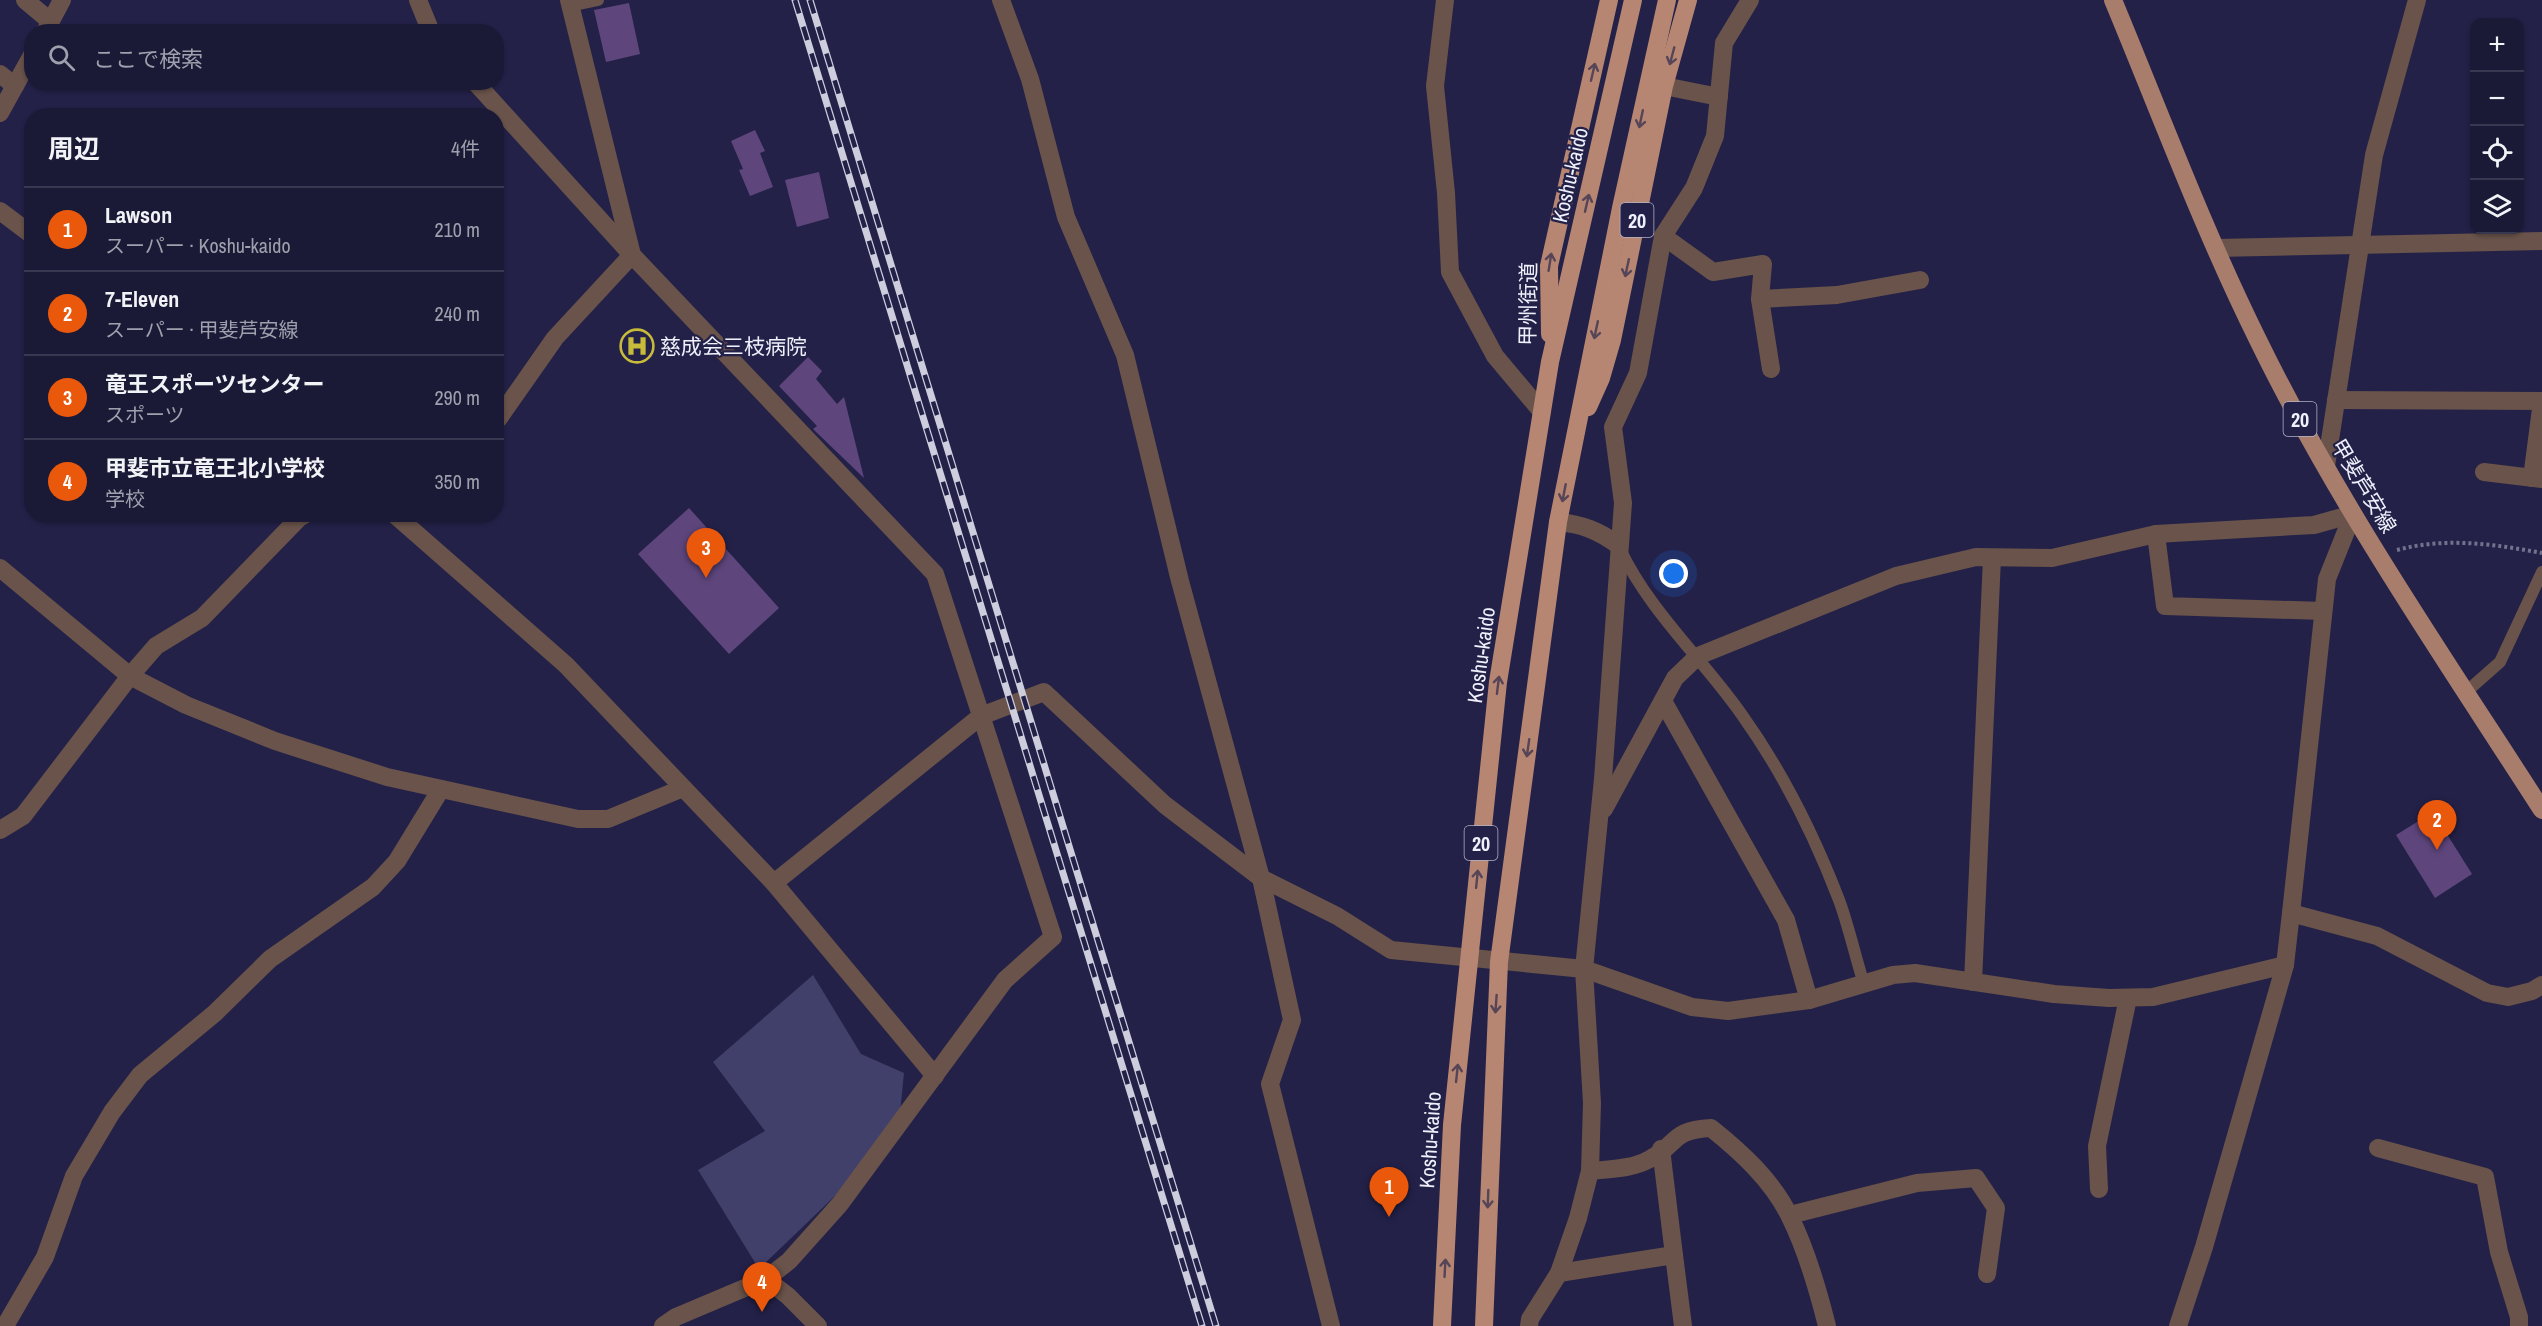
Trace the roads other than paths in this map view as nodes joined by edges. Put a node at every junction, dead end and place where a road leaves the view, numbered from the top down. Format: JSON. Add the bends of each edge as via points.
{"nodes":[{"id":1,"x":25,"y":0,"type":"edge"},
{"id":2,"x":62,"y":0,"type":"edge"},
{"id":3,"x":417,"y":0,"type":"edge"},
{"id":4,"x":598,"y":0,"type":"edge"},
{"id":5,"x":1003,"y":0,"type":"edge"},
{"id":6,"x":1445,"y":0,"type":"edge"},
{"id":7,"x":1609,"y":0,"type":"edge"},
{"id":8,"x":1633,"y":0,"type":"edge"},
{"id":9,"x":1667,"y":0,"type":"edge"},
{"id":10,"x":1688,"y":0,"type":"edge"},
{"id":11,"x":1750,"y":0,"type":"edge"},
{"id":12,"x":2113,"y":0,"type":"edge"},
{"id":13,"x":2417,"y":0,"type":"edge"},
{"id":14,"x":570,"y":3,"type":"edge"},
{"id":15,"x":45,"y":24,"type":"edge"},
{"id":16,"x":48,"y":24,"type":"edge"},
{"id":17,"x":428,"y":24,"type":"edge"},
{"id":18,"x":24,"y":70,"type":"edge"},
{"id":19,"x":0,"y":74,"type":"edge"},
{"id":20,"x":15,"y":86,"type":"junction"},
{"id":21,"x":1664,"y":86,"type":"junction"},
{"id":22,"x":482,"y":90,"type":"edge"},
{"id":23,"x":1719,"y":97,"type":"junction"},
{"id":24,"x":499,"y":108,"type":"edge"},
{"id":25,"x":0,"y":112,"type":"edge"},
{"id":26,"x":504,"y":114,"type":"edge"},
{"id":27,"x":0,"y":211,"type":"edge"},
{"id":28,"x":24,"y":229,"type":"edge"},
{"id":29,"x":1663,"y":236,"type":"junction"},
{"id":30,"x":2542,"y":242,"type":"edge"},
{"id":31,"x":2360,"y":243,"type":"junction"},
{"id":32,"x":2216,"y":248,"type":"junction"},
{"id":33,"x":632,"y":255,"type":"junction"},
{"id":34,"x":1920,"y":280,"type":"dead end"},
{"id":35,"x":1760,"y":298,"type":"junction"},
{"id":36,"x":1550,"y":362,"type":"junction"},
{"id":37,"x":1772,"y":369,"type":"dead end"},
{"id":38,"x":2336,"y":400,"type":"junction"},
{"id":39,"x":2542,"y":401,"type":"edge"},
{"id":40,"x":504,"y":411,"type":"edge"},
{"id":41,"x":1542,"y":412,"type":"junction"},
{"id":42,"x":1575,"y":435,"type":"junction"},
{"id":43,"x":2326,"y":466,"type":"junction"},
{"id":44,"x":2484,"y":472,"type":"dead end"},
{"id":45,"x":2537,"y":478,"type":"edge"},
{"id":46,"x":2354,"y":514,"type":"junction"},
{"id":47,"x":295,"y":522,"type":"edge"},
{"id":48,"x":403,"y":522,"type":"edge"},
{"id":49,"x":1558,"y":522,"type":"junction"},
{"id":50,"x":2156,"y":534,"type":"junction"},
{"id":51,"x":1618,"y":545,"type":"junction"},
{"id":52,"x":1992,"y":558,"type":"junction"},
{"id":53,"x":0,"y":568,"type":"edge"},
{"id":54,"x":2542,"y":572,"type":"edge"},
{"id":55,"x":2323,"y":611,"type":"junction"},
{"id":56,"x":1698,"y":656,"type":"junction"},
{"id":57,"x":130,"y":676,"type":"junction"},
{"id":58,"x":2466,"y":692,"type":"junction"},
{"id":59,"x":1663,"y":700,"type":"junction"},
{"id":60,"x":981,"y":716,"type":"junction"},
{"id":61,"x":683,"y":788,"type":"junction"},
{"id":62,"x":441,"y":789,"type":"junction"},
{"id":63,"x":2542,"y":810,"type":"edge"},
{"id":64,"x":1599,"y":818,"type":"junction"},
{"id":65,"x":0,"y":830,"type":"edge"},
{"id":66,"x":1261,"y":878,"type":"junction"},
{"id":67,"x":774,"y":883,"type":"junction"},
{"id":68,"x":2291,"y":913,"type":"junction"},
{"id":69,"x":1469,"y":959,"type":"junction"},
{"id":70,"x":1499,"y":962,"type":"junction"},
{"id":71,"x":2285,"y":965,"type":"junction"},
{"id":72,"x":1584,"y":969,"type":"junction"},
{"id":73,"x":1973,"y":982,"type":"junction"},
{"id":74,"x":1864,"y":984,"type":"junction"},
{"id":75,"x":2542,"y":985,"type":"edge"},
{"id":76,"x":2128,"y":998,"type":"junction"},
{"id":77,"x":1809,"y":1000,"type":"junction"},
{"id":78,"x":935,"y":1076,"type":"junction"},
{"id":79,"x":2378,"y":1148,"type":"dead end"},
{"id":80,"x":1661,"y":1149,"type":"junction"},
{"id":81,"x":1590,"y":1171,"type":"junction"},
{"id":82,"x":2099,"y":1189,"type":"dead end"},
{"id":83,"x":1790,"y":1215,"type":"junction"},
{"id":84,"x":1674,"y":1255,"type":"junction"},
{"id":85,"x":1559,"y":1273,"type":"junction"},
{"id":86,"x":1987,"y":1274,"type":"dead end"},
{"id":87,"x":766,"y":1279,"type":"junction"},
{"id":88,"x":5,"y":1326,"type":"edge"},
{"id":89,"x":663,"y":1326,"type":"edge"},
{"id":90,"x":818,"y":1326,"type":"edge"},
{"id":91,"x":1331,"y":1326,"type":"edge"},
{"id":92,"x":1442,"y":1326,"type":"edge"},
{"id":93,"x":1484,"y":1326,"type":"edge"},
{"id":94,"x":1529,"y":1326,"type":"edge"},
{"id":95,"x":1683,"y":1326,"type":"edge"},
{"id":96,"x":1827,"y":1326,"type":"edge"},
{"id":97,"x":2178,"y":1326,"type":"edge"},
{"id":98,"x":2519,"y":1326,"type":"edge"}],
"edges":[{"from":1,"to":15,"type":"street"},
{"from":2,"to":16,"type":"street"},
{"from":3,"to":17,"type":"street"},
{"from":4,"to":14,"type":"lane"},
{"from":5,"to":66,"type":"street","via":[[1030,79],[1066,217],[1125,355],[1180,581]]},
{"from":6,"to":41,"type":"street","via":[[1435,86],[1450,272],[1495,356]]},
{"from":36,"to":7,"type":"highway","name":"甲州街道","number":"20","one_way":true,"via":[[1549,266]]},
{"from":36,"to":8,"type":"highway","name":"Koshu-kaido","number":"20","one_way":true},
{"from":9,"to":42,"type":"highway","number":"20","one_way":true},
{"from":10,"to":21,"type":"highway","number":"20","one_way":true},
{"from":11,"to":23,"type":"street","via":[[1724,43]]},
{"from":12,"to":32,"type":"main road","name":"甲斐芦安線","number":"20"},
{"from":13,"to":31,"type":"street","via":[[2374,154]]},
{"from":14,"to":33,"type":"street"},
{"from":18,"to":20,"type":"street"},
{"from":19,"to":20,"type":"street"},
{"from":20,"to":25,"type":"street"},
{"from":21,"to":23,"type":"street"},
{"from":21,"to":42,"type":"highway","number":"20","one_way":true,"via":[[1612,340],[1601,378]]},
{"from":22,"to":24,"type":"street"},
{"from":23,"to":29,"type":"street","via":[[1715,136],[1694,188]]},
{"from":26,"to":33,"type":"street"},
{"from":27,"to":28,"type":"street"},
{"from":29,"to":35,"type":"street","via":[[1713,272],[1763,264]]},
{"from":29,"to":51,"type":"street","via":[[1638,373],[1613,427],[1623,503]]},
{"from":30,"to":31,"type":"street"},
{"from":31,"to":32,"type":"street"},
{"from":31,"to":38,"type":"street"},
{"from":32,"to":43,"type":"main road","name":"甲斐芦安線","number":"20","via":[[2258,340]]},
{"from":33,"to":40,"type":"street","via":[[555,338]]},
{"from":33,"to":60,"type":"street","via":[[934,574]]},
{"from":34,"to":35,"type":"street","via":[[1837,295]]},
{"from":35,"to":37,"type":"street"},
{"from":36,"to":41,"type":"highway","name":"Koshu-kaido","number":"20"},
{"from":38,"to":39,"type":"street"},
{"from":38,"to":43,"type":"street"},
{"from":39,"to":45,"type":"street"},
{"from":69,"to":41,"type":"highway","name":"Koshu-kaido","number":"20","one_way":true,"via":[[1498,682]]},
{"from":42,"to":49,"type":"highway","number":"20","one_way":true},
{"from":43,"to":46,"type":"main road","name":"甲斐芦安線","number":"20"},
{"from":44,"to":45,"type":"street"},
{"from":46,"to":50,"type":"street","via":[[2314,525]]},
{"from":46,"to":55,"type":"street","via":[[2327,579]]},
{"from":46,"to":58,"type":"main road","name":"甲斐芦安線","number":"20"},
{"from":47,"to":57,"type":"street","via":[[202,618],[156,646]]},
{"from":48,"to":61,"type":"street","via":[[566,665]]},
{"from":49,"to":51,"type":"street","via":[[1600,532]]},
{"from":49,"to":70,"type":"highway","number":"20","one_way":true},
{"from":50,"to":52,"type":"street","via":[[2052,558]]},
{"from":50,"to":55,"type":"street","via":[[2164,606]]},
{"from":51,"to":56,"type":"lane","via":[[1660,616]]},
{"from":51,"to":64,"type":"street"},
{"from":52,"to":56,"type":"street","via":[[1976,557],[1896,576]]},
{"from":52,"to":73,"type":"street"},
{"from":53,"to":57,"type":"street"},
{"from":54,"to":58,"type":"lane","via":[[2500,662]]},
{"from":55,"to":68,"type":"street"},
{"from":56,"to":59,"type":"street","via":[[1675,678]]},
{"from":56,"to":74,"type":"lane","via":[[1787,785],[1839,901]]},
{"from":57,"to":62,"type":"street","via":[[186,705],[275,741],[387,777]]},
{"from":57,"to":65,"type":"street","via":[[23,816]]},
{"from":58,"to":63,"type":"main road","name":"甲斐芦安線","number":"20"},
{"from":59,"to":64,"type":"street"},
{"from":59,"to":77,"type":"street","via":[[1786,920]]},
{"from":60,"to":66,"type":"street","via":[[1044,692],[1165,805]]},
{"from":60,"to":67,"type":"street"},
{"from":60,"to":78,"type":"street","via":[[1053,937],[1005,980]]},
{"from":61,"to":62,"type":"street","via":[[608,819],[578,819]]},
{"from":61,"to":67,"type":"street"},
{"from":62,"to":88,"type":"street","via":[[397,861],[373,886],[270,959],[140,1075],[112,1112],[74,1176],[45,1257]]},
{"from":64,"to":72,"type":"street"},
{"from":66,"to":69,"type":"street","via":[[1337,916],[1391,950]]},
{"from":66,"to":91,"type":"street","via":[[1292,1020],[1270,1084]]},
{"from":67,"to":78,"type":"street"},
{"from":68,"to":71,"type":"street"},
{"from":68,"to":75,"type":"street","via":[[2377,936],[2487,993],[2508,997]]},
{"from":69,"to":70,"type":"street"},
{"from":92,"to":69,"type":"highway","name":"Koshu-kaido","number":"20","one_way":true,"via":[[1452,1125]]},
{"from":70,"to":72,"type":"street"},
{"from":70,"to":93,"type":"highway","number":"20","one_way":true},
{"from":71,"to":76,"type":"street","via":[[2153,997]]},
{"from":71,"to":97,"type":"street"},
{"from":72,"to":77,"type":"street","via":[[1692,1007],[1728,1011]]},
{"from":72,"to":81,"type":"street","via":[[1592,1103]]},
{"from":73,"to":74,"type":"street","via":[[1915,973]]},
{"from":73,"to":76,"type":"street","via":[[2054,994]]},
{"from":74,"to":77,"type":"street"},
{"from":76,"to":82,"type":"street","via":[[2097,1146]]},
{"from":78,"to":87,"type":"street","via":[[840,1204],[789,1261]]},
{"from":79,"to":98,"type":"street","via":[[2485,1177],[2499,1252]]},
{"from":80,"to":81,"type":"street","via":[[1652,1159],[1629,1168]]},
{"from":80,"to":83,"type":"street","via":[[1689,1129],[1711,1128],[1742,1152]]},
{"from":80,"to":84,"type":"street"},
{"from":81,"to":85,"type":"street"},
{"from":83,"to":86,"type":"street","via":[[1917,1183],[1976,1178],[1996,1208]]},
{"from":83,"to":96,"type":"street"},
{"from":84,"to":85,"type":"street"},
{"from":84,"to":95,"type":"street"},
{"from":85,"to":94,"type":"street"},
{"from":87,"to":89,"type":"street"},
{"from":87,"to":90,"type":"street"}]}
